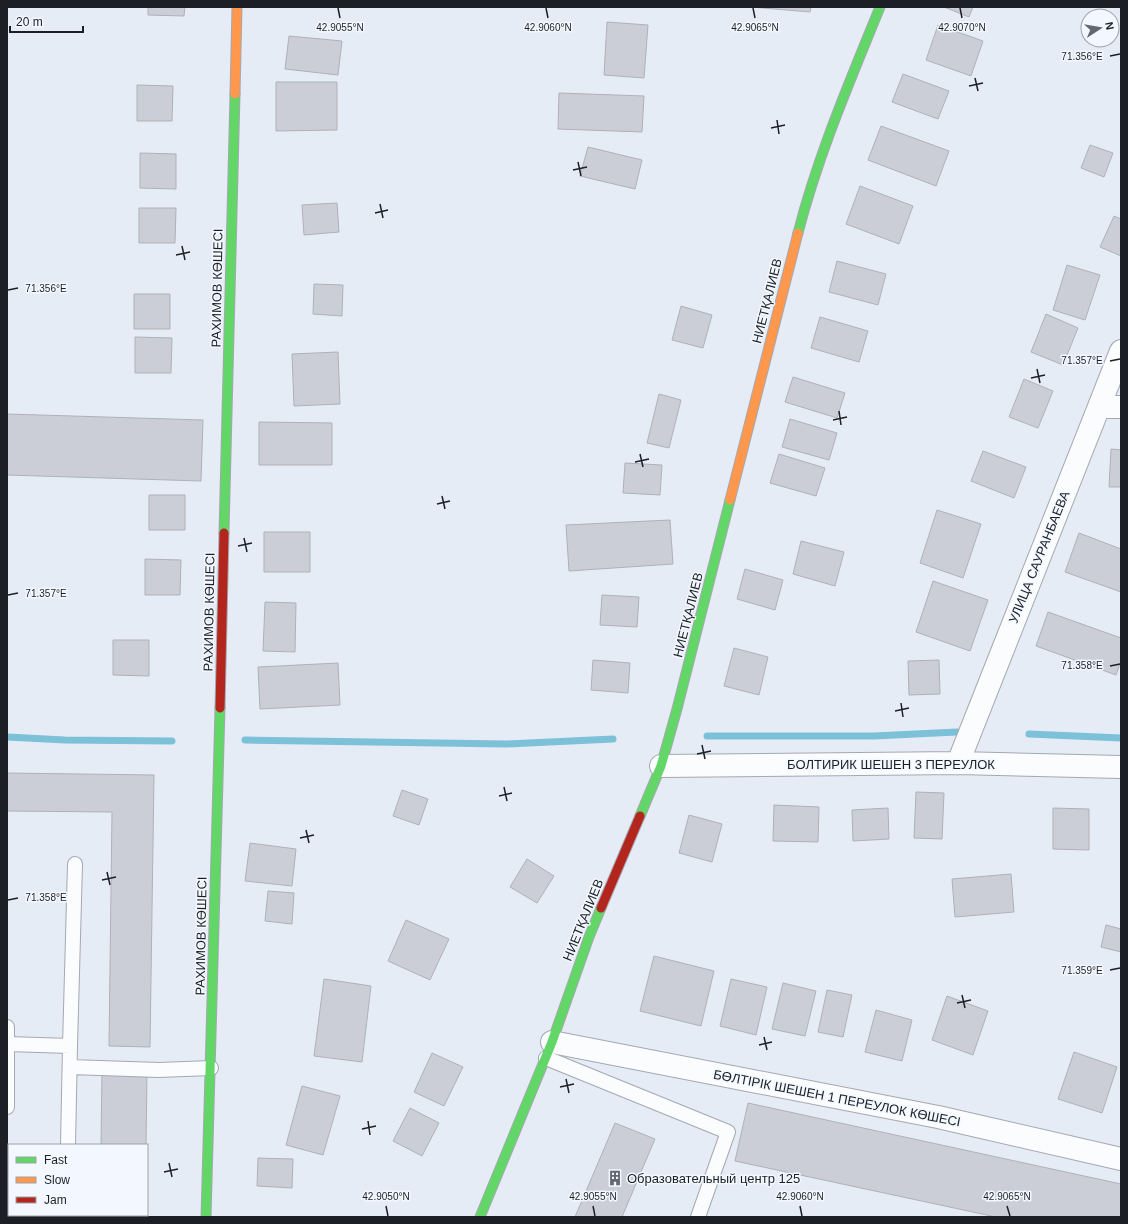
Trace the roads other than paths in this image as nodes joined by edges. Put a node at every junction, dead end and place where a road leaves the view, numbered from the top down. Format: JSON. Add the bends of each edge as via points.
{"nodes":[{"id":1,"x":237,"y":7,"type":"edge"},
{"id":2,"x":880,"y":7,"type":"edge"},
{"id":3,"x":1121,"y":351,"type":"edge"},
{"id":4,"x":1099,"y":407,"type":"junction"},
{"id":5,"x":1121,"y":407,"type":"edge"},
{"id":6,"x":958,"y":763,"type":"junction"},
{"id":7,"x":661,"y":766,"type":"junction"},
{"id":8,"x":1121,"y":767,"type":"edge"},
{"id":9,"x":75,"y":864,"type":"dead end"},
{"id":10,"x":7,"y":1027,"type":"edge"},
{"id":11,"x":8,"y":1044,"type":"edge"},
{"id":12,"x":70,"y":1046,"type":"junction"},
{"id":13,"x":549,"y":1050,"type":"junction"},
{"id":14,"x":70,"y":1066,"type":"junction"},
{"id":15,"x":211,"y":1068,"type":"junction"},
{"id":16,"x":7,"y":1106,"type":"edge"},
{"id":17,"x":68,"y":1144,"type":"edge"},
{"id":18,"x":1121,"y":1159,"type":"edge"},
{"id":19,"x":206,"y":1217,"type":"edge"},
{"id":20,"x":480,"y":1217,"type":"edge"},
{"id":21,"x":698,"y":1217,"type":"edge"}],
"edges":[{"from":1,"to":15,"type":"street","name":"РАХИМОВ КӨШЕСІ"},
{"from":2,"to":7,"type":"street","name":"НИЕТҚАЛИЕВ","via":[[838,110],[806,203],[678,709]]},
{"from":3,"to":4,"type":"street","name":"УЛИЦА САУРАНБАЕВА"},
{"from":4,"to":5,"type":"street"},
{"from":4,"to":6,"type":"street","name":"УЛИЦА САУРАНБАЕВА"},
{"from":6,"to":7,"type":"street","name":"БОЛТИРИК ШЕШЕН 3 ПЕРЕУЛОК"},
{"from":6,"to":8,"type":"street","name":"БОЛТИРИК ШЕШЕН 3 ПЕРЕУЛОК"},
{"from":7,"to":13,"type":"street","name":"НИЕТҚАЛИЕВ","via":[[589,937]]},
{"from":9,"to":12,"type":"lane"},
{"from":10,"to":11,"type":"lane"},
{"from":11,"to":12,"type":"lane"},
{"from":11,"to":16,"type":"lane"},
{"from":12,"to":14,"type":"lane"},
{"from":13,"to":18,"type":"street","name":"БӨЛТІРІК ШЕШЕН 1 ПЕРЕУЛОК КӨШЕСІ","via":[[938,1117]]},
{"from":13,"to":20,"type":"street","name":"НИЕТҚАЛИЕВ"},
{"from":13,"to":21,"type":"lane","via":[[728,1132]]},
{"from":14,"to":15,"type":"lane","via":[[159,1070]]},
{"from":14,"to":17,"type":"lane"},
{"from":15,"to":19,"type":"street","name":"РАХИМОВ КӨШЕСІ"}]}
